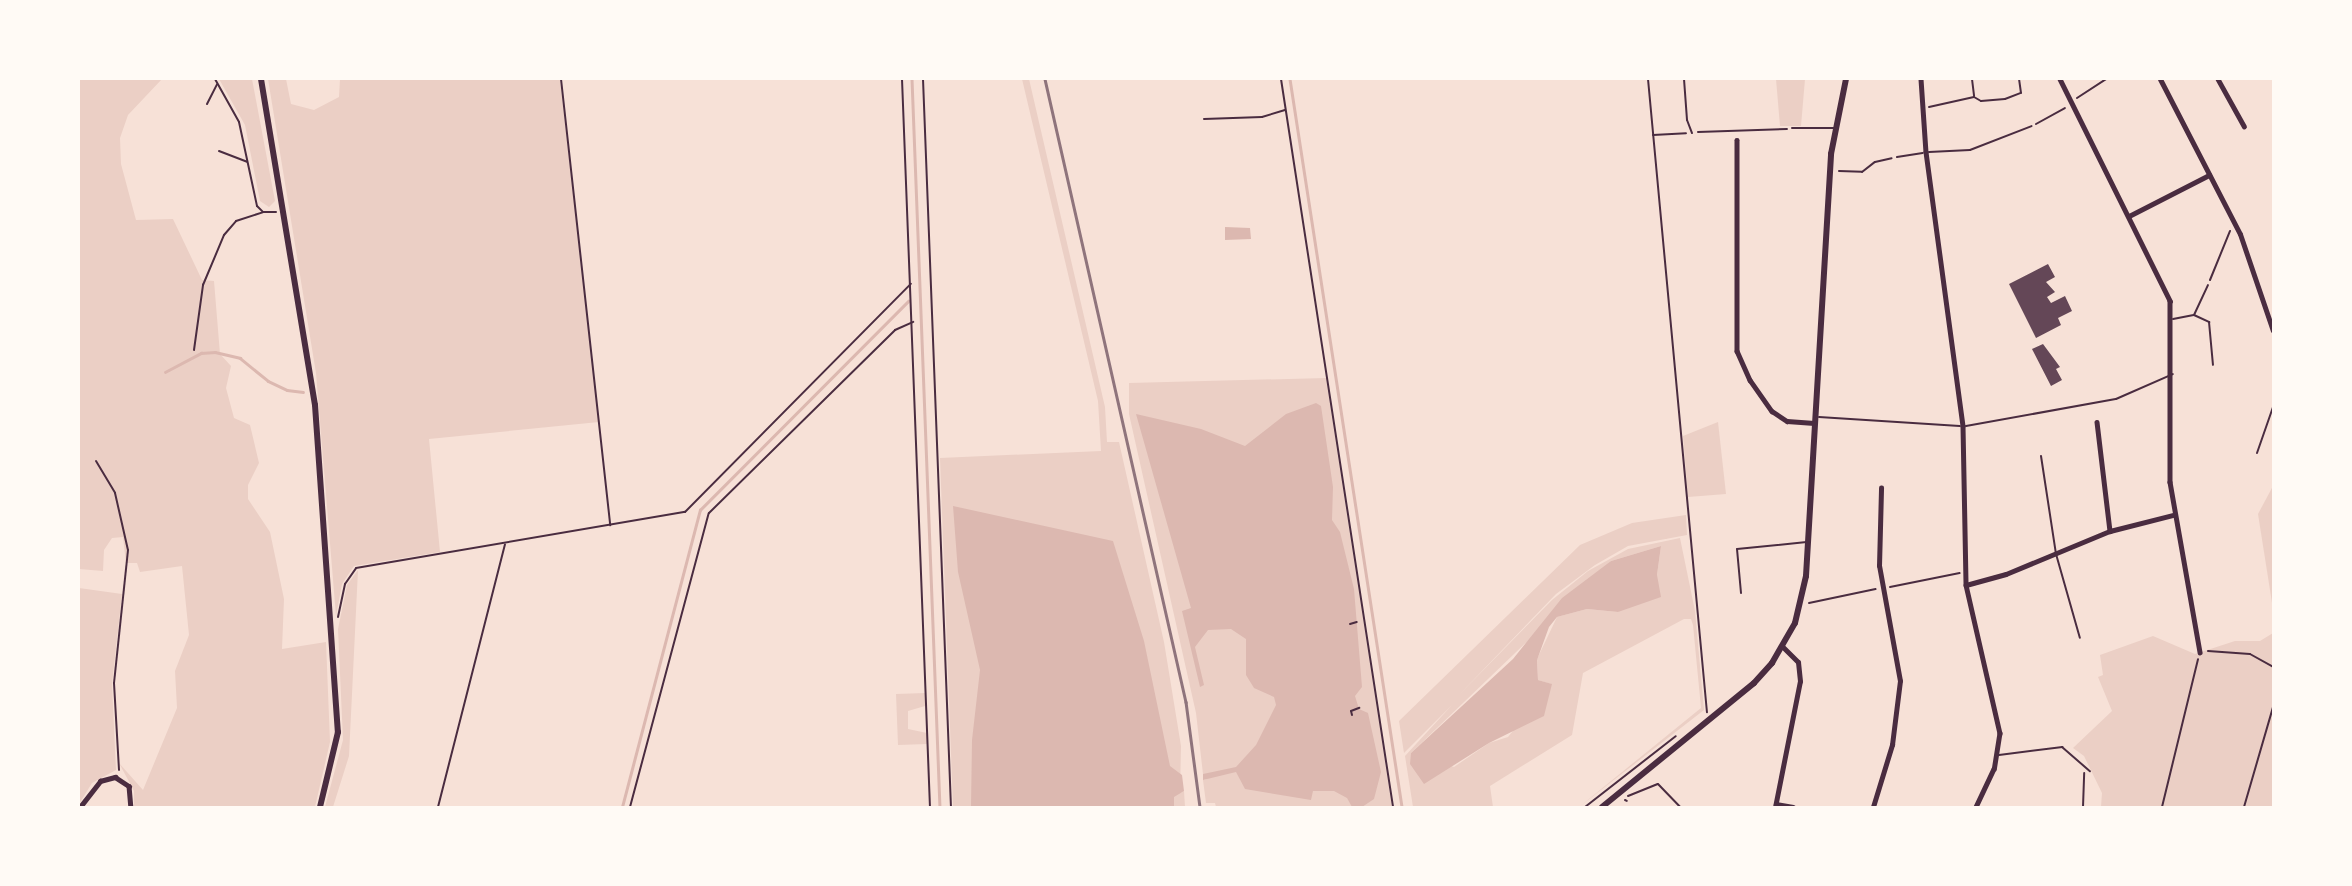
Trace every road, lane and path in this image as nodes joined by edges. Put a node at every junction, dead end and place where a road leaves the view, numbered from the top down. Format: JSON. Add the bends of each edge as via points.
{"nodes":[{"id":1,"x":215,"y":79,"type":"edge"},
{"id":2,"x":261,"y":79,"type":"edge"},
{"id":3,"x":561,"y":79,"type":"edge"},
{"id":4,"x":902,"y":79,"type":"edge"},
{"id":5,"x":923,"y":79,"type":"edge"},
{"id":6,"x":1281,"y":79,"type":"edge"},
{"id":7,"x":1647,"y":79,"type":"edge"},
{"id":8,"x":1684,"y":79,"type":"edge"},
{"id":9,"x":1846,"y":79,"type":"edge"},
{"id":10,"x":1921,"y":79,"type":"edge"},
{"id":11,"x":1972,"y":79,"type":"edge"},
{"id":12,"x":2019,"y":79,"type":"edge"},
{"id":13,"x":2060,"y":79,"type":"edge"},
{"id":14,"x":2160,"y":79,"type":"edge"},
{"id":15,"x":2218,"y":79,"type":"edge"},
{"id":16,"x":218,"y":83,"type":"junction"},
{"id":17,"x":1974,"y":97,"type":"junction"},
{"id":18,"x":207,"y":104,"type":"dead end"},
{"id":19,"x":1928,"y":107,"type":"dead end"},
{"id":20,"x":1286,"y":110,"type":"junction"},
{"id":21,"x":1204,"y":119,"type":"dead end"},
{"id":22,"x":2032,"y":126,"type":"dead end"},
{"id":23,"x":2244,"y":126,"type":"dead end"},
{"id":24,"x":1792,"y":128,"type":"joint"},
{"id":25,"x":1835,"y":128,"type":"junction"},
{"id":26,"x":1692,"y":133,"type":"junction"},
{"id":27,"x":1653,"y":135,"type":"junction"},
{"id":28,"x":1737,"y":140,"type":"dead end"},
{"id":29,"x":219,"y":151,"type":"dead end"},
{"id":30,"x":1926,"y":152,"type":"junction"},
{"id":31,"x":1895,"y":158,"type":"joint"},
{"id":32,"x":248,"y":162,"type":"junction"},
{"id":33,"x":1834,"y":171,"type":"dead end"},
{"id":34,"x":2210,"y":175,"type":"junction"},
{"id":35,"x":263,"y":212,"type":"junction"},
{"id":36,"x":284,"y":212,"type":"junction"},
{"id":37,"x":2129,"y":216,"type":"junction"},
{"id":38,"x":2231,"y":228,"type":"dead end"},
{"id":39,"x":912,"y":284,"type":"junction"},
{"id":40,"x":2208,"y":285,"type":"joint"},
{"id":41,"x":2194,"y":316,"type":"junction"},
{"id":42,"x":2172,"y":319,"type":"junction"},
{"id":43,"x":913,"y":322,"type":"junction"},
{"id":44,"x":2273,"y":331,"type":"edge"},
{"id":45,"x":194,"y":350,"type":"dead end"},
{"id":46,"x":2213,"y":365,"type":"dead end"},
{"id":47,"x":2173,"y":374,"type":"junction"},
{"id":48,"x":2273,"y":407,"type":"edge"},
{"id":49,"x":1814,"y":420,"type":"junction"},
{"id":50,"x":2097,"y":422,"type":"dead end"},
{"id":51,"x":1963,"y":426,"type":"junction"},
{"id":52,"x":2257,"y":453,"type":"dead end"},
{"id":53,"x":2041,"y":456,"type":"dead end"},
{"id":54,"x":96,"y":461,"type":"dead end"},
{"id":55,"x":1881,"y":488,"type":"dead end"},
{"id":56,"x":2173,"y":514,"type":"junction"},
{"id":57,"x":610,"y":526,"type":"junction"},
{"id":58,"x":2110,"y":531,"type":"junction"},
{"id":59,"x":504,"y":542,"type":"junction"},
{"id":60,"x":1808,"y":542,"type":"junction"},
{"id":61,"x":2056,"y":554,"type":"junction"},
{"id":62,"x":1961,"y":573,"type":"dead end"},
{"id":63,"x":1966,"y":585,"type":"junction"},
{"id":64,"x":1892,"y":586,"type":"dead end"},
{"id":65,"x":1878,"y":589,"type":"dead end"},
{"id":66,"x":1741,"y":593,"type":"dead end"},
{"id":67,"x":1809,"y":603,"type":"dead end"},
{"id":68,"x":331,"y":622,"type":"junction"},
{"id":69,"x":1357,"y":622,"type":"dead end"},
{"id":70,"x":1350,"y":624,"type":"dead end"},
{"id":71,"x":2080,"y":638,"type":"dead end"},
{"id":72,"x":1783,"y":647,"type":"junction"},
{"id":73,"x":2200,"y":652,"type":"junction"},
{"id":74,"x":2273,"y":667,"type":"edge"},
{"id":75,"x":2273,"y":707,"type":"edge"},
{"id":76,"x":1359,"y":708,"type":"dead end"},
{"id":77,"x":1352,"y":715,"type":"dead end"},
{"id":78,"x":1707,"y":715,"type":"junction"},
{"id":79,"x":1682,"y":731,"type":"dead end"},
{"id":80,"x":1998,"y":755,"type":"junction"},
{"id":81,"x":2084,"y":764,"type":"junction"},
{"id":82,"x":2090,"y":771,"type":"dead end"},
{"id":83,"x":120,"y":778,"type":"junction"},
{"id":84,"x":1627,"y":799,"type":"dead end"},
{"id":85,"x":1776,"y":806,"type":"edge"},
{"id":86,"x":80,"y":807,"type":"edge"},
{"id":87,"x":131,"y":807,"type":"edge"},
{"id":88,"x":320,"y":807,"type":"edge"},
{"id":89,"x":438,"y":807,"type":"edge"},
{"id":90,"x":630,"y":807,"type":"edge"},
{"id":91,"x":930,"y":807,"type":"edge"},
{"id":92,"x":951,"y":807,"type":"edge"},
{"id":93,"x":1393,"y":807,"type":"edge"},
{"id":94,"x":1585,"y":807,"type":"edge"},
{"id":95,"x":1602,"y":807,"type":"edge"},
{"id":96,"x":1681,"y":807,"type":"edge"},
{"id":97,"x":1793,"y":807,"type":"edge"},
{"id":98,"x":1873,"y":807,"type":"edge"},
{"id":99,"x":1976,"y":807,"type":"edge"},
{"id":100,"x":2083,"y":807,"type":"edge"},
{"id":101,"x":2162,"y":807,"type":"edge"},
{"id":102,"x":2244,"y":807,"type":"edge"}],
"edges":[{"from":1,"to":16,"type":"path"},
{"from":2,"to":36,"type":"main road"},
{"from":3,"to":57,"type":"path"},
{"from":4,"to":39,"type":"path"},
{"from":5,"to":92,"type":"path"},
{"from":6,"to":20,"type":"path"},
{"from":7,"to":27,"type":"path"},
{"from":8,"to":26,"type":"lane","via":[[1686,120]]},
{"from":9,"to":25,"type":"main road"},
{"from":10,"to":30,"type":"street"},
{"from":11,"to":17,"type":"path"},
{"from":12,"to":17,"type":"path","via":[[2021,93],[1981,101]]},
{"from":13,"to":37,"type":"street"},
{"from":14,"to":34,"type":"street"},
{"from":15,"to":23,"type":"street"},
{"from":16,"to":18,"type":"path"},
{"from":16,"to":32,"type":"path","via":[[239,122]]},
{"from":17,"to":19,"type":"path"},
{"from":20,"to":21,"type":"path","via":[[1262,117]]},
{"from":20,"to":93,"type":"path"},
{"from":22,"to":30,"type":"lane","via":[[1970,150]]},
{"from":24,"to":25,"type":"lane"},
{"from":24,"to":26,"type":"path"},
{"from":25,"to":49,"type":"main road"},
{"from":26,"to":27,"type":"path"},
{"from":27,"to":78,"type":"path"},
{"from":28,"to":49,"type":"street","via":[[1737,351],[1772,411],[1787,421]]},
{"from":29,"to":32,"type":"path"},
{"from":30,"to":31,"type":"lane"},
{"from":30,"to":51,"type":"street"},
{"from":31,"to":33,"type":"path","via":[[1875,162],[1862,172]]},
{"from":32,"to":35,"type":"path","via":[[254,198]]},
{"from":34,"to":37,"type":"street"},
{"from":34,"to":44,"type":"street","via":[[2240,234]]},
{"from":35,"to":36,"type":"path"},
{"from":35,"to":45,"type":"path","via":[[236,221],[224,235],[203,285]]},
{"from":36,"to":68,"type":"main road","via":[[314,396]]},
{"from":37,"to":42,"type":"street","via":[[2164,286]]},
{"from":38,"to":40,"type":"path"},
{"from":39,"to":43,"type":"path"},
{"from":39,"to":57,"type":"path","via":[[685,512]]},
{"from":40,"to":41,"type":"lane"},
{"from":41,"to":42,"type":"lane"},
{"from":41,"to":46,"type":"lane","via":[[2209,322]]},
{"from":42,"to":47,"type":"street"},
{"from":43,"to":90,"type":"path","via":[[895,330],[709,513]]},
{"from":43,"to":91,"type":"path"},
{"from":47,"to":51,"type":"lane","via":[[2116,399]]},
{"from":47,"to":56,"type":"street","via":[[2169,460]]},
{"from":48,"to":52,"type":"lane"},
{"from":49,"to":51,"type":"lane"},
{"from":49,"to":60,"type":"main road"},
{"from":50,"to":58,"type":"street"},
{"from":51,"to":63,"type":"street"},
{"from":53,"to":61,"type":"lane"},
{"from":54,"to":83,"type":"path","via":[[115,493],[128,550],[114,675]]},
{"from":55,"to":98,"type":"street","via":[[1879,566],[1900,681],[1896,726]]},
{"from":56,"to":58,"type":"street"},
{"from":56,"to":73,"type":"street"},
{"from":57,"to":59,"type":"path"},
{"from":58,"to":61,"type":"street"},
{"from":59,"to":68,"type":"path","via":[[356,568],[345,584],[336,622]]},
{"from":59,"to":89,"type":"path"},
{"from":60,"to":66,"type":"lane","via":[[1737,549]]},
{"from":60,"to":72,"type":"main road","via":[[1801,601]]},
{"from":61,"to":63,"type":"street"},
{"from":61,"to":71,"type":"lane"},
{"from":62,"to":64,"type":"path"},
{"from":63,"to":80,"type":"street","via":[[1999,716]]},
{"from":65,"to":67,"type":"path"},
{"from":68,"to":88,"type":"main road","via":[[338,732]]},
{"from":69,"to":70,"type":"path"},
{"from":72,"to":78,"type":"main road","via":[[1754,683]]},
{"from":72,"to":85,"type":"street","via":[[1798,662],[1800,681]]},
{"from":73,"to":74,"type":"path","via":[[2250,654]]},
{"from":73,"to":101,"type":"path"},
{"from":75,"to":102,"type":"path"},
{"from":76,"to":77,"type":"path","via":[[1351,711]]},
{"from":78,"to":95,"type":"main road"},
{"from":79,"to":94,"type":"path"},
{"from":80,"to":81,"type":"lane","via":[[2062,747]]},
{"from":80,"to":99,"type":"street"},
{"from":81,"to":82,"type":"lane"},
{"from":81,"to":100,"type":"path"},
{"from":83,"to":86,"type":"street","via":[[100,780]]},
{"from":83,"to":87,"type":"street","via":[[132,792]]},
{"from":84,"to":96,"type":"path","via":[[1658,784]]},
{"from":85,"to":97,"type":"street"}]}
